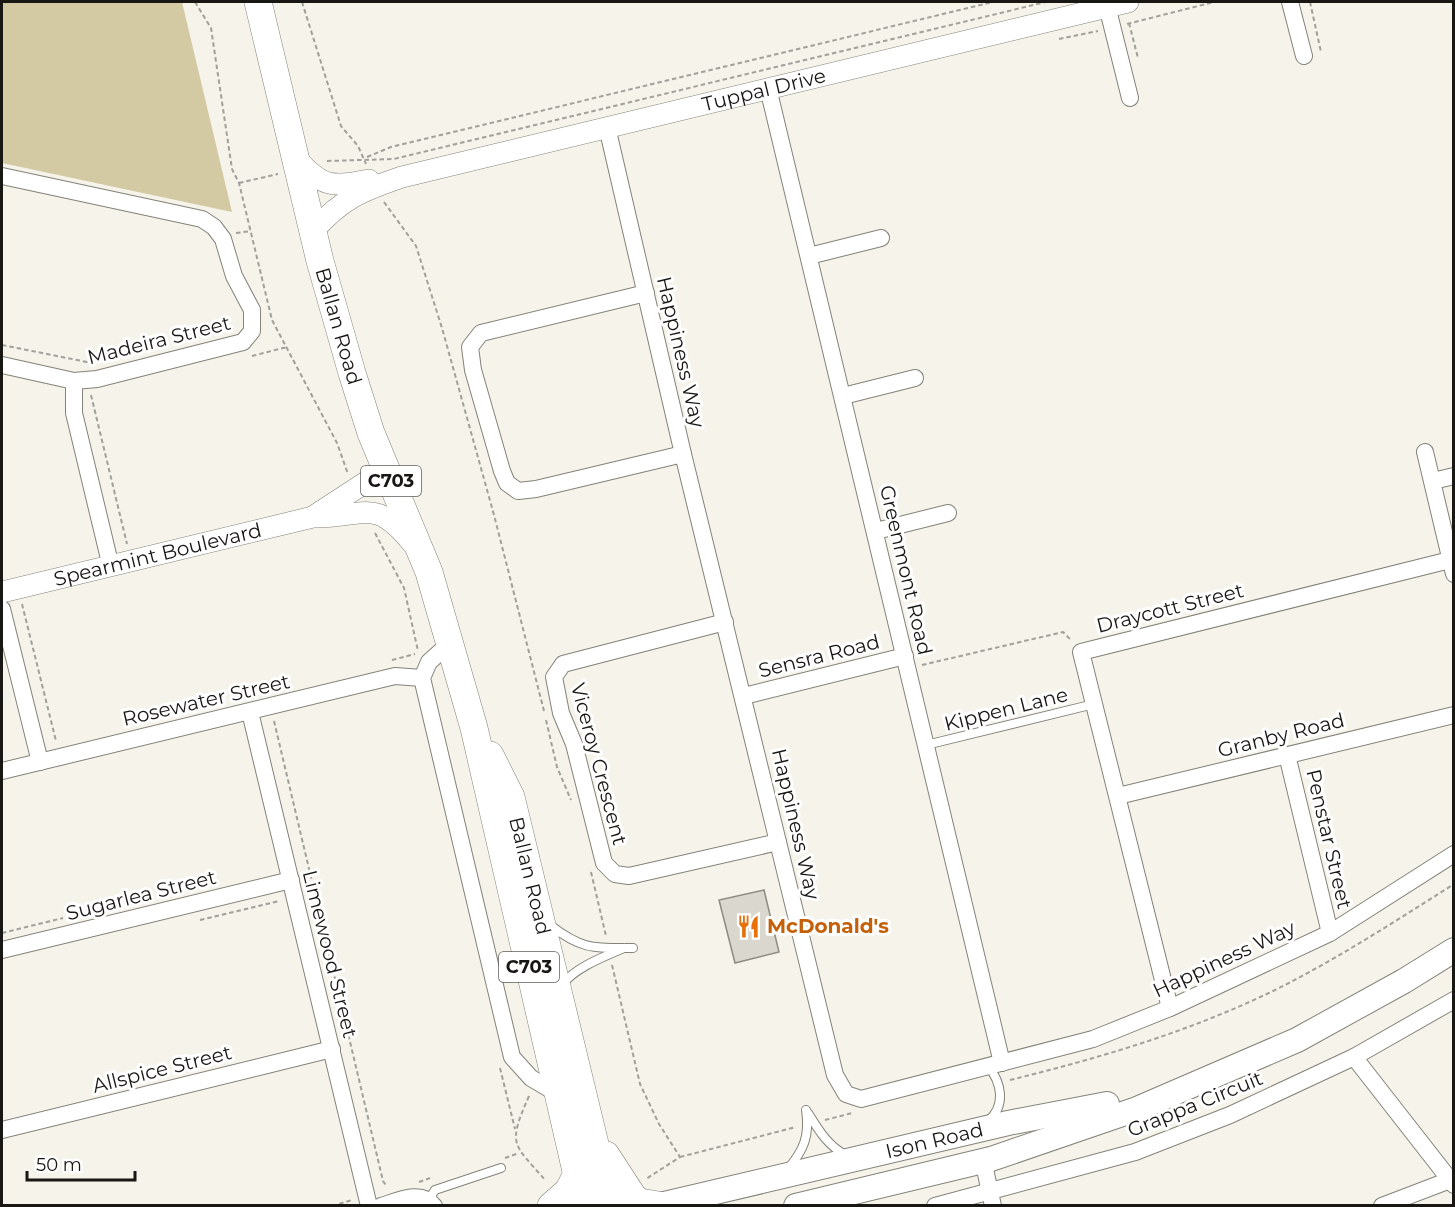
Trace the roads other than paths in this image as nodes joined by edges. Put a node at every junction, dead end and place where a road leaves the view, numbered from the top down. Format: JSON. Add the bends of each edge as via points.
{"nodes":[{"id":1,"x":258,"y":2,"type":"edge"},
{"id":2,"x":1290,"y":2,"type":"edge"},
{"id":3,"x":1117,"y":4,"type":"edge"},
{"id":4,"x":1304,"y":56,"type":"dead end"},
{"id":5,"x":768,"y":88,"type":"junction"},
{"id":6,"x":1130,"y":98,"type":"dead end"},
{"id":7,"x":607,"y":127,"type":"junction"},
{"id":8,"x":296,"y":158,"type":"junction"},
{"id":9,"x":2,"y":176,"type":"edge"},
{"id":10,"x":374,"y":183,"type":"junction"},
{"id":11,"x":313,"y":231,"type":"junction"},
{"id":12,"x":881,"y":238,"type":"dead end"},
{"id":13,"x":809,"y":256,"type":"junction"},
{"id":14,"x":646,"y":293,"type":"junction"},
{"id":15,"x":2,"y":365,"type":"edge"},
{"id":16,"x":915,"y":378,"type":"dead end"},
{"id":17,"x":74,"y":381,"type":"junction"},
{"id":18,"x":843,"y":396,"type":"junction"},
{"id":19,"x":1425,"y":452,"type":"dead end"},
{"id":20,"x":683,"y":454,"type":"junction"},
{"id":21,"x":386,"y":469,"type":"junction"},
{"id":22,"x":1454,"y":476,"type":"edge"},
{"id":23,"x":1433,"y":481,"type":"junction"},
{"id":24,"x":948,"y":513,"type":"dead end"},
{"id":25,"x":313,"y":517,"type":"junction"},
{"id":26,"x":876,"y":531,"type":"junction"},
{"id":27,"x":422,"y":555,"type":"junction"},
{"id":28,"x":111,"y":567,"type":"junction"},
{"id":29,"x":1452,"y":567,"type":"edge"},
{"id":30,"x":2,"y":592,"type":"edge"},
{"id":31,"x":2,"y":609,"type":"edge"},
{"id":32,"x":725,"y":622,"type":"junction"},
{"id":33,"x":450,"y":643,"type":"junction"},
{"id":34,"x":906,"y":662,"type":"junction"},
{"id":35,"x":424,"y":673,"type":"junction"},
{"id":36,"x":744,"y":696,"type":"junction"},
{"id":37,"x":1094,"y":704,"type":"junction"},
{"id":38,"x":1454,"y":715,"type":"edge"},
{"id":39,"x":252,"y":719,"type":"junction"},
{"id":40,"x":474,"y":728,"type":"junction"},
{"id":41,"x":926,"y":746,"type":"junction"},
{"id":42,"x":1287,"y":755,"type":"junction"},
{"id":43,"x":40,"y":762,"type":"junction"},
{"id":44,"x":2,"y":771,"type":"edge"},
{"id":45,"x":1118,"y":796,"type":"junction"},
{"id":46,"x":778,"y":842,"type":"junction"},
{"id":47,"x":1454,"y":854,"type":"edge"},
{"id":48,"x":291,"y":880,"type":"junction"},
{"id":49,"x":540,"y":917,"type":"junction"},
{"id":50,"x":1330,"y":933,"type":"junction"},
{"id":51,"x":629,"y":948,"type":"dead end"},
{"id":52,"x":2,"y":950,"type":"edge"},
{"id":53,"x":609,"y":950,"type":"junction"},
{"id":54,"x":1454,"y":950,"type":"edge"},
{"id":55,"x":558,"y":991,"type":"junction"},
{"id":56,"x":1454,"y":1000,"type":"edge"},
{"id":57,"x":1170,"y":1008,"type":"junction"},
{"id":58,"x":332,"y":1049,"type":"junction"},
{"id":59,"x":1354,"y":1057,"type":"junction"},
{"id":60,"x":995,"y":1064,"type":"junction"},
{"id":61,"x":1214,"y":1076,"type":"junction"},
{"id":62,"x":558,"y":1094,"type":"junction"},
{"id":63,"x":2,"y":1130,"type":"edge"},
{"id":64,"x":967,"y":1133,"type":"junction"},
{"id":65,"x":860,"y":1158,"type":"junction"},
{"id":66,"x":983,"y":1160,"type":"junction"},
{"id":67,"x":501,"y":1168,"type":"dead end"},
{"id":68,"x":576,"y":1176,"type":"junction"},
{"id":69,"x":780,"y":1176,"type":"junction"},
{"id":70,"x":1452,"y":1182,"type":"edge"},
{"id":71,"x":619,"y":1198,"type":"edge"},
{"id":72,"x":991,"y":1198,"type":"edge"},
{"id":73,"x":431,"y":1202,"type":"edge"},
{"id":74,"x":657,"y":1205,"type":"edge"},
{"id":75,"x":369,"y":1206,"type":"edge"},
{"id":76,"x":381,"y":1206,"type":"edge"},
{"id":77,"x":551,"y":1206,"type":"edge"},
{"id":78,"x":584,"y":1206,"type":"edge"},
{"id":79,"x":796,"y":1206,"type":"edge"},
{"id":80,"x":935,"y":1206,"type":"edge"},
{"id":81,"x":1382,"y":1206,"type":"edge"}],
"edges":[{"from":1,"to":8,"type":"main road","name":"Ballan Road","number":"C703"},
{"from":2,"to":4,"type":"street"},
{"from":3,"to":5,"type":"street","name":"Tuppal Drive"},
{"from":3,"to":6,"type":"street","via":[[1113,27]]},
{"from":5,"to":7,"type":"street","name":"Tuppal Drive"},
{"from":5,"to":13,"type":"street","name":"Greenmont Road"},
{"from":7,"to":10,"type":"street","name":"Tuppal Drive"},
{"from":7,"to":14,"type":"street","name":"Happiness Way"},
{"from":8,"to":10,"type":"street","name":"Tuppal Drive","via":[[317,178],[335,186]]},
{"from":8,"to":11,"type":"main road","name":"Ballan Road","number":"C703"},
{"from":9,"to":17,"type":"street","name":"Madeira Street","via":[[210,223],[223,239],[234,276],[252,310],[252,331],[243,342],[135,371]]},
{"from":10,"to":11,"type":"street","name":"Tuppal Drive","via":[[334,207]]},
{"from":11,"to":21,"type":"main road","name":"Ballan Road","number":"C703","via":[[355,383]]},
{"from":12,"to":13,"type":"street"},
{"from":13,"to":18,"type":"street","name":"Greenmont Road"},
{"from":14,"to":20,"type":"street","name":"Happiness Way"},
{"from":14,"to":20,"type":"street","via":[[481,333],[470,347],[473,370],[502,471],[507,483],[518,491]]},
{"from":15,"to":17,"type":"street","name":"Madeira Street"},
{"from":16,"to":18,"type":"street"},
{"from":17,"to":28,"type":"street","via":[[74,413]]},
{"from":18,"to":26,"type":"street","name":"Greenmont Road"},
{"from":19,"to":23,"type":"street"},
{"from":20,"to":32,"type":"street","name":"Happiness Way"},
{"from":21,"to":25,"type":"street","name":"Spearmint Boulevard"},
{"from":21,"to":27,"type":"main road","name":"Ballan Road","number":"C703"},
{"from":22,"to":23,"type":"street"},
{"from":23,"to":29,"type":"street"},
{"from":24,"to":26,"type":"street"},
{"from":25,"to":27,"type":"street","name":"Spearmint Boulevard","via":[[379,512]]},
{"from":25,"to":28,"type":"street","name":"Spearmint Boulevard"},
{"from":26,"to":34,"type":"street","name":"Greenmont Road"},
{"from":27,"to":33,"type":"main road","name":"Ballan Road","number":"C703"},
{"from":28,"to":30,"type":"street","name":"Spearmint Boulevard"},
{"from":29,"to":37,"type":"street","name":"Draycott Street","via":[[1081,652]]},
{"from":31,"to":43,"type":"street"},
{"from":32,"to":36,"type":"street","name":"Happiness Way"},
{"from":32,"to":46,"type":"street","name":"Viceroy Crescent","via":[[563,664],[554,676],[561,713],[574,744],[604,863],[615,874],[629,876]]},
{"from":33,"to":35,"type":"street"},
{"from":33,"to":40,"type":"main road","name":"Ballan Road","number":"C703"},
{"from":34,"to":36,"type":"street","name":"Sensra Road"},
{"from":34,"to":41,"type":"street","name":"Greenmont Road"},
{"from":35,"to":39,"type":"street","name":"Rosewater Street","via":[[395,676]]},
{"from":35,"to":62,"type":"street","via":[[512,1057],[531,1078]]},
{"from":36,"to":46,"type":"street","name":"Happiness Way"},
{"from":37,"to":41,"type":"lane","name":"Kippen Lane"},
{"from":37,"to":45,"type":"street","name":"Draycott Street"},
{"from":38,"to":42,"type":"street","name":"Granby Road"},
{"from":39,"to":43,"type":"street","name":"Rosewater Street"},
{"from":39,"to":48,"type":"street","name":"Limewood Street"},
{"from":40,"to":49,"type":"main road","name":"Ballan Road","number":"C703","via":[[499,768],[511,797]]},
{"from":40,"to":62,"type":"main road","name":"Ballan Road","number":"C703"},
{"from":41,"to":60,"type":"street","name":"Greenmont Road"},
{"from":42,"to":45,"type":"street","name":"Granby Road"},
{"from":42,"to":50,"type":"street","name":"Penstar Street"},
{"from":43,"to":44,"type":"street","name":"Rosewater Street"},
{"from":45,"to":57,"type":"street","name":"Draycott Street"},
{"from":46,"to":60,"type":"street","name":"Happiness Way","via":[[835,1075],[846,1094],[861,1099]]},
{"from":47,"to":50,"type":"street","name":"Happiness Way"},
{"from":48,"to":52,"type":"street","name":"Sugarlea Street"},
{"from":48,"to":58,"type":"street","name":"Limewood Street"},
{"from":49,"to":53,"type":"lane","via":[[571,942]]},
{"from":49,"to":55,"type":"main road","name":"Ballan Road","number":"C703"},
{"from":50,"to":57,"type":"street","name":"Happiness Way"},
{"from":51,"to":53,"type":"lane"},
{"from":53,"to":55,"type":"lane","via":[[566,980]]},
{"from":54,"to":61,"type":"main road","name":"Ison Road","via":[[1297,1040]]},
{"from":55,"to":71,"type":"main road","name":"Ballan Road","number":"C703","via":[[591,1124]]},
{"from":56,"to":59,"type":"street","name":"Grappa Circuit"},
{"from":57,"to":60,"type":"street","name":"Happiness Way","via":[[1093,1039]]},
{"from":58,"to":63,"type":"street","name":"Allspice Street"},
{"from":58,"to":75,"type":"street","name":"Limewood Street"},
{"from":59,"to":70,"type":"street"},
{"from":59,"to":72,"type":"street","name":"Grappa Circuit","via":[[1230,1115],[1135,1152]]},
{"from":60,"to":64,"type":"lane","via":[[1000,1105],[992,1118]]},
{"from":61,"to":64,"type":"main road","name":"Ison Road","via":[[1084,1110]]},
{"from":61,"to":66,"type":"main road","name":"Ison Road","via":[[1137,1109]]},
{"from":62,"to":68,"type":"main road","name":"Ballan Road","number":"C703"},
{"from":64,"to":65,"type":"main road","name":"Ison Road"},
{"from":64,"to":66,"type":"main road"},
{"from":65,"to":69,"type":"main road","name":"Ison Road"},
{"from":65,"to":69,"type":"lane","via":[[834,1148],[806,1110],[806,1143]]},
{"from":66,"to":72,"type":"street"},
{"from":66,"to":79,"type":"main road","name":"Ison Road"},
{"from":67,"to":73,"type":"lane","via":[[435,1190]]},
{"from":68,"to":77,"type":"main road"},
{"from":68,"to":78,"type":"main road","name":"Ballan Road","number":"C703"},
{"from":69,"to":74,"type":"main road","name":"Ison Road"},
{"from":70,"to":81,"type":"street"},
{"from":71,"to":74,"type":"main road"},
{"from":72,"to":80,"type":"street","name":"Grappa Circuit"},
{"from":73,"to":76,"type":"street","via":[[421,1196]]}]}
